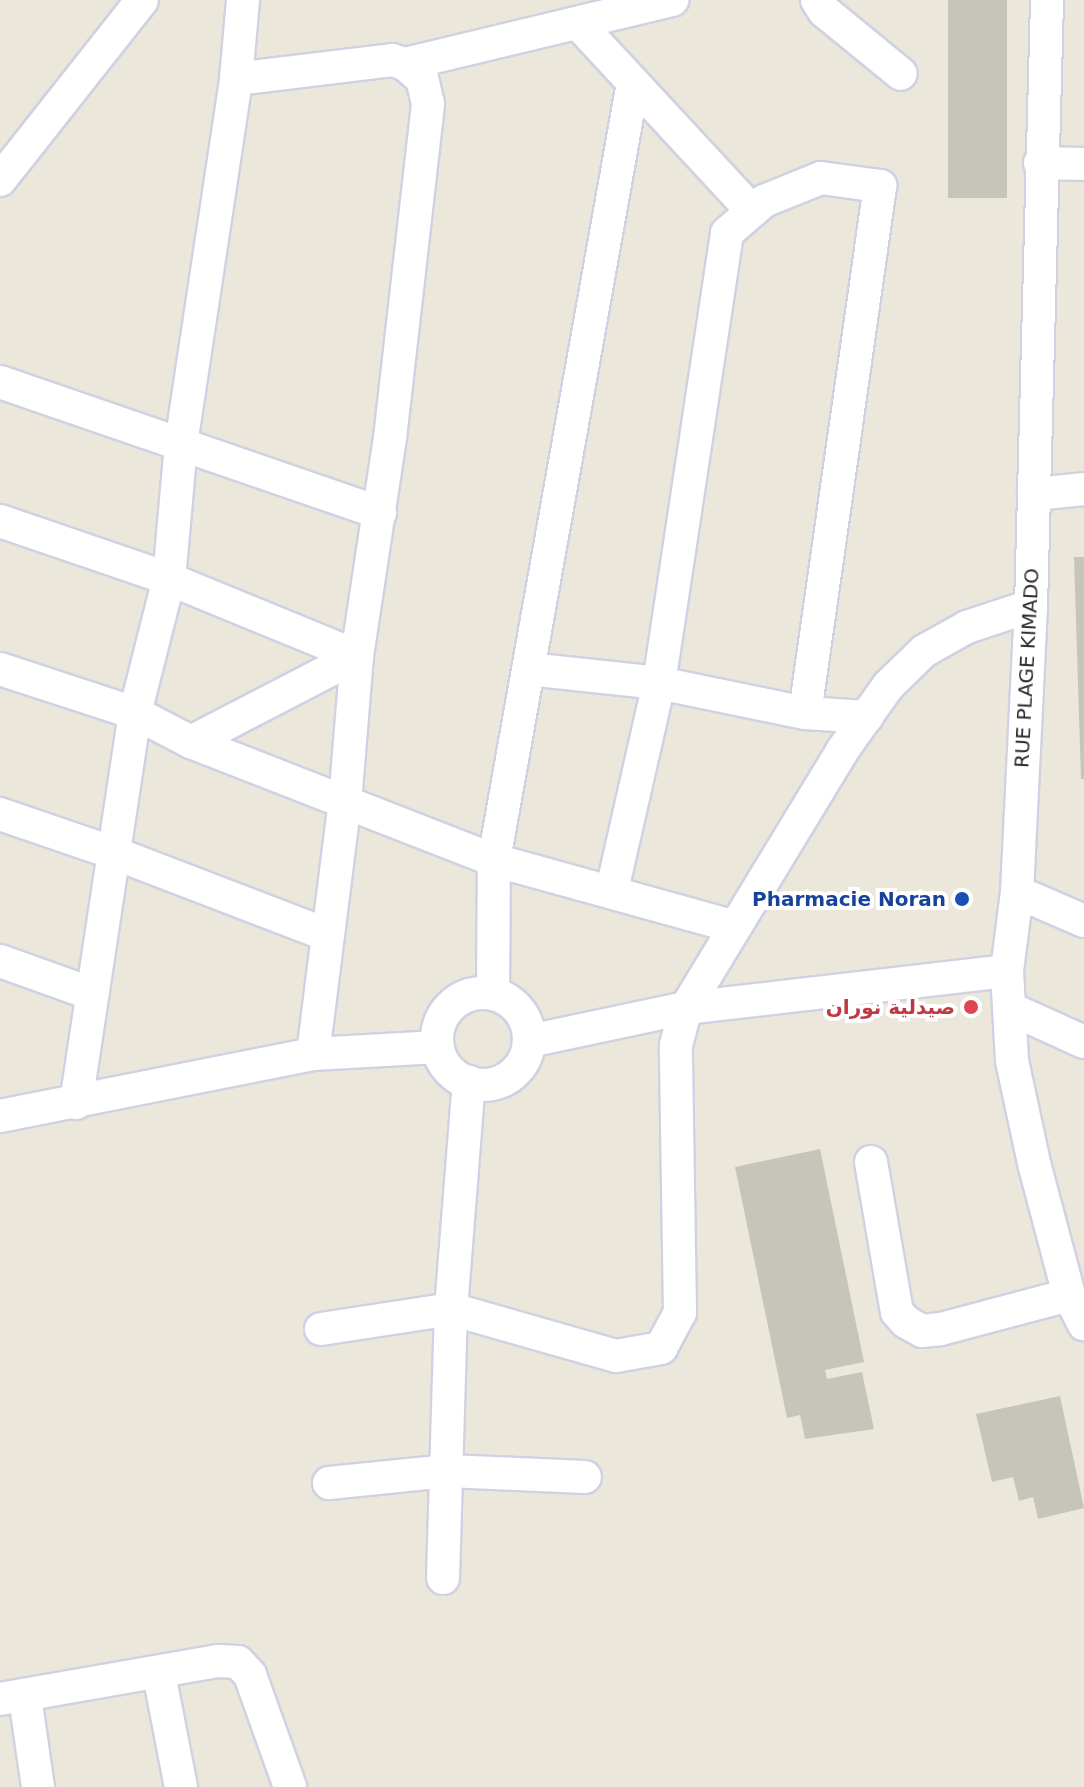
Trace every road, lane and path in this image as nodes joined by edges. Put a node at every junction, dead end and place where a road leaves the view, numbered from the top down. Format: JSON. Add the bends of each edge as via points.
{"nodes":[{"id":1,"x":142,"y":0,"type":"edge"},
{"id":2,"x":243,"y":0,"type":"edge"},
{"id":3,"x":672,"y":0,"type":"edge"},
{"id":4,"x":1047,"y":0,"type":"edge"},
{"id":5,"x":822,"y":4,"type":"edge"},
{"id":6,"x":578,"y":23,"type":"junction"},
{"id":7,"x":405,"y":64,"type":"junction"},
{"id":8,"x":901,"y":74,"type":"dead end"},
{"id":9,"x":236,"y":79,"type":"junction"},
{"id":10,"x":633,"y":83,"type":"junction"},
{"id":11,"x":1040,"y":163,"type":"junction"},
{"id":12,"x":1084,"y":164,"type":"edge"},
{"id":13,"x":0,"y":180,"type":"edge"},
{"id":14,"x":752,"y":211,"type":"junction"},
{"id":15,"x":0,"y":382,"type":"edge"},
{"id":16,"x":181,"y":444,"type":"junction"},
{"id":17,"x":1084,"y":489,"type":"edge"},
{"id":18,"x":1034,"y":494,"type":"junction"},
{"id":19,"x":380,"y":513,"type":"junction"},
{"id":20,"x":0,"y":521,"type":"edge"},
{"id":21,"x":169,"y":579,"type":"junction"},
{"id":22,"x":1031,"y":606,"type":"junction"},
{"id":23,"x":357,"y":656,"type":"junction"},
{"id":24,"x":0,"y":669,"type":"edge"},
{"id":25,"x":528,"y":669,"type":"junction"},
{"id":26,"x":659,"y":683,"type":"junction"},
{"id":27,"x":135,"y":713,"type":"junction"},
{"id":28,"x":805,"y":713,"type":"junction"},
{"id":29,"x":867,"y":717,"type":"junction"},
{"id":30,"x":191,"y":742,"type":"junction"},
{"id":31,"x":345,"y":802,"type":"junction"},
{"id":32,"x":0,"y":814,"type":"edge"},
{"id":33,"x":114,"y":853,"type":"junction"},
{"id":34,"x":494,"y":860,"type":"junction"},
{"id":35,"x":612,"y":890,"type":"junction"},
{"id":36,"x":1017,"y":892,"type":"junction"},
{"id":37,"x":1084,"y":921,"type":"edge"},
{"id":38,"x":735,"y":927,"type":"junction"},
{"id":39,"x":328,"y":935,"type":"junction"},
{"id":40,"x":0,"y":961,"type":"edge"},
{"id":41,"x":1007,"y":971,"type":"junction"},
{"id":42,"x":92,"y":994,"type":"junction"},
{"id":43,"x":493,"y":994,"type":"junction"},
{"id":44,"x":686,"y":1008,"type":"junction"},
{"id":45,"x":1009,"y":1008,"type":"junction"},
{"id":46,"x":529,"y":1041,"type":"junction"},
{"id":47,"x":1084,"y":1042,"type":"edge"},
{"id":48,"x":438,"y":1047,"type":"junction"},
{"id":49,"x":313,"y":1054,"type":"junction"},
{"id":50,"x":469,"y":1082,"type":"junction"},
{"id":51,"x":76,"y":1103,"type":"junction"},
{"id":52,"x":0,"y":1116,"type":"edge"},
{"id":53,"x":871,"y":1162,"type":"dead end"},
{"id":54,"x":1069,"y":1295,"type":"junction"},
{"id":55,"x":451,"y":1309,"type":"junction"},
{"id":56,"x":1084,"y":1324,"type":"edge"},
{"id":57,"x":321,"y":1329,"type":"dead end"},
{"id":58,"x":448,"y":1471,"type":"junction"},
{"id":59,"x":585,"y":1477,"type":"dead end"},
{"id":60,"x":329,"y":1483,"type":"dead end"},
{"id":61,"x":443,"y":1578,"type":"dead end"},
{"id":62,"x":159,"y":1674,"type":"junction"},
{"id":63,"x":12,"y":1698,"type":"edge"},
{"id":64,"x":38,"y":1787,"type":"edge"},
{"id":65,"x":181,"y":1787,"type":"edge"},
{"id":66,"x":290,"y":1787,"type":"edge"}],
"edges":[{"from":1,"to":13,"type":"street"},
{"from":2,"to":9,"type":"street"},
{"from":3,"to":6,"type":"street"},
{"from":4,"to":11,"type":"street","name":"RUE PLAGE KIMADO"},
{"from":5,"to":8,"type":"street"},
{"from":6,"to":7,"type":"street"},
{"from":6,"to":10,"type":"street"},
{"from":7,"to":9,"type":"street","via":[[392,60]]},
{"from":7,"to":19,"type":"street","via":[[422,79],[428,104]]},
{"from":9,"to":16,"type":"street"},
{"from":10,"to":14,"type":"street"},
{"from":10,"to":25,"type":"street"},
{"from":11,"to":12,"type":"street"},
{"from":11,"to":18,"type":"street","name":"RUE PLAGE KIMADO"},
{"from":14,"to":26,"type":"street","via":[[727,233]]},
{"from":14,"to":28,"type":"street","via":[[821,178],[880,186]]},
{"from":15,"to":16,"type":"street"},
{"from":16,"to":19,"type":"street"},
{"from":16,"to":21,"type":"street"},
{"from":17,"to":18,"type":"street"},
{"from":18,"to":22,"type":"street","name":"RUE PLAGE KIMADO"},
{"from":19,"to":23,"type":"street"},
{"from":20,"to":21,"type":"street"},
{"from":21,"to":23,"type":"street"},
{"from":21,"to":27,"type":"street"},
{"from":22,"to":29,"type":"street","via":[[967,627],[924,651],[888,686]]},
{"from":22,"to":36,"type":"street","name":"RUE PLAGE KIMADO"},
{"from":23,"to":30,"type":"street"},
{"from":23,"to":31,"type":"street"},
{"from":24,"to":27,"type":"street"},
{"from":25,"to":26,"type":"street"},
{"from":25,"to":34,"type":"street"},
{"from":26,"to":28,"type":"street"},
{"from":26,"to":35,"type":"street"},
{"from":27,"to":30,"type":"street"},
{"from":27,"to":33,"type":"street"},
{"from":28,"to":29,"type":"street"},
{"from":29,"to":38,"type":"street"},
{"from":30,"to":31,"type":"street"},
{"from":31,"to":34,"type":"street"},
{"from":31,"to":39,"type":"street"},
{"from":32,"to":33,"type":"street"},
{"from":33,"to":39,"type":"street"},
{"from":33,"to":42,"type":"street"},
{"from":34,"to":35,"type":"street"},
{"from":34,"to":43,"type":"street"},
{"from":35,"to":38,"type":"street"},
{"from":36,"to":37,"type":"street"},
{"from":36,"to":41,"type":"street","name":"RUE PLAGE KIMADO"},
{"from":38,"to":44,"type":"street"},
{"from":39,"to":49,"type":"street"},
{"from":40,"to":42,"type":"street"},
{"from":41,"to":44,"type":"street"},
{"from":41,"to":45,"type":"street","name":"RUE PLAGE KIMADO"},
{"from":42,"to":51,"type":"street"},
{"from":43,"to":46,"type":"street","via":[[519,1010]]},
{"from":43,"to":48,"type":"street","via":[[471,994],[456,1001],[443,1016]]},
{"from":44,"to":46,"type":"street"},
{"from":44,"to":55,"type":"street","via":[[676,1045],[680,1313],[661,1348],[616,1356]]},
{"from":45,"to":47,"type":"street"},
{"from":45,"to":54,"type":"street","name":"RUE PLAGE KIMADO","via":[[1012,1061]]},
{"from":46,"to":50,"type":"street","via":[[526,1057],[504,1080],[489,1085]]},
{"from":48,"to":49,"type":"street"},
{"from":48,"to":50,"type":"street","via":[[449,1069]]},
{"from":49,"to":51,"type":"street"},
{"from":50,"to":55,"type":"street"},
{"from":51,"to":52,"type":"street"},
{"from":53,"to":54,"type":"street","via":[[897,1312],[906,1322],[922,1331],[941,1329]]},
{"from":54,"to":56,"type":"street","name":"RUE PLAGE KIMADO"},
{"from":55,"to":57,"type":"street"},
{"from":55,"to":58,"type":"street"},
{"from":58,"to":59,"type":"street"},
{"from":58,"to":60,"type":"street"},
{"from":58,"to":61,"type":"street"},
{"from":62,"to":63,"type":"street"},
{"from":62,"to":65,"type":"street"},
{"from":62,"to":66,"type":"street","via":[[218,1661],[246,1668]]},
{"from":63,"to":64,"type":"street"}]}
